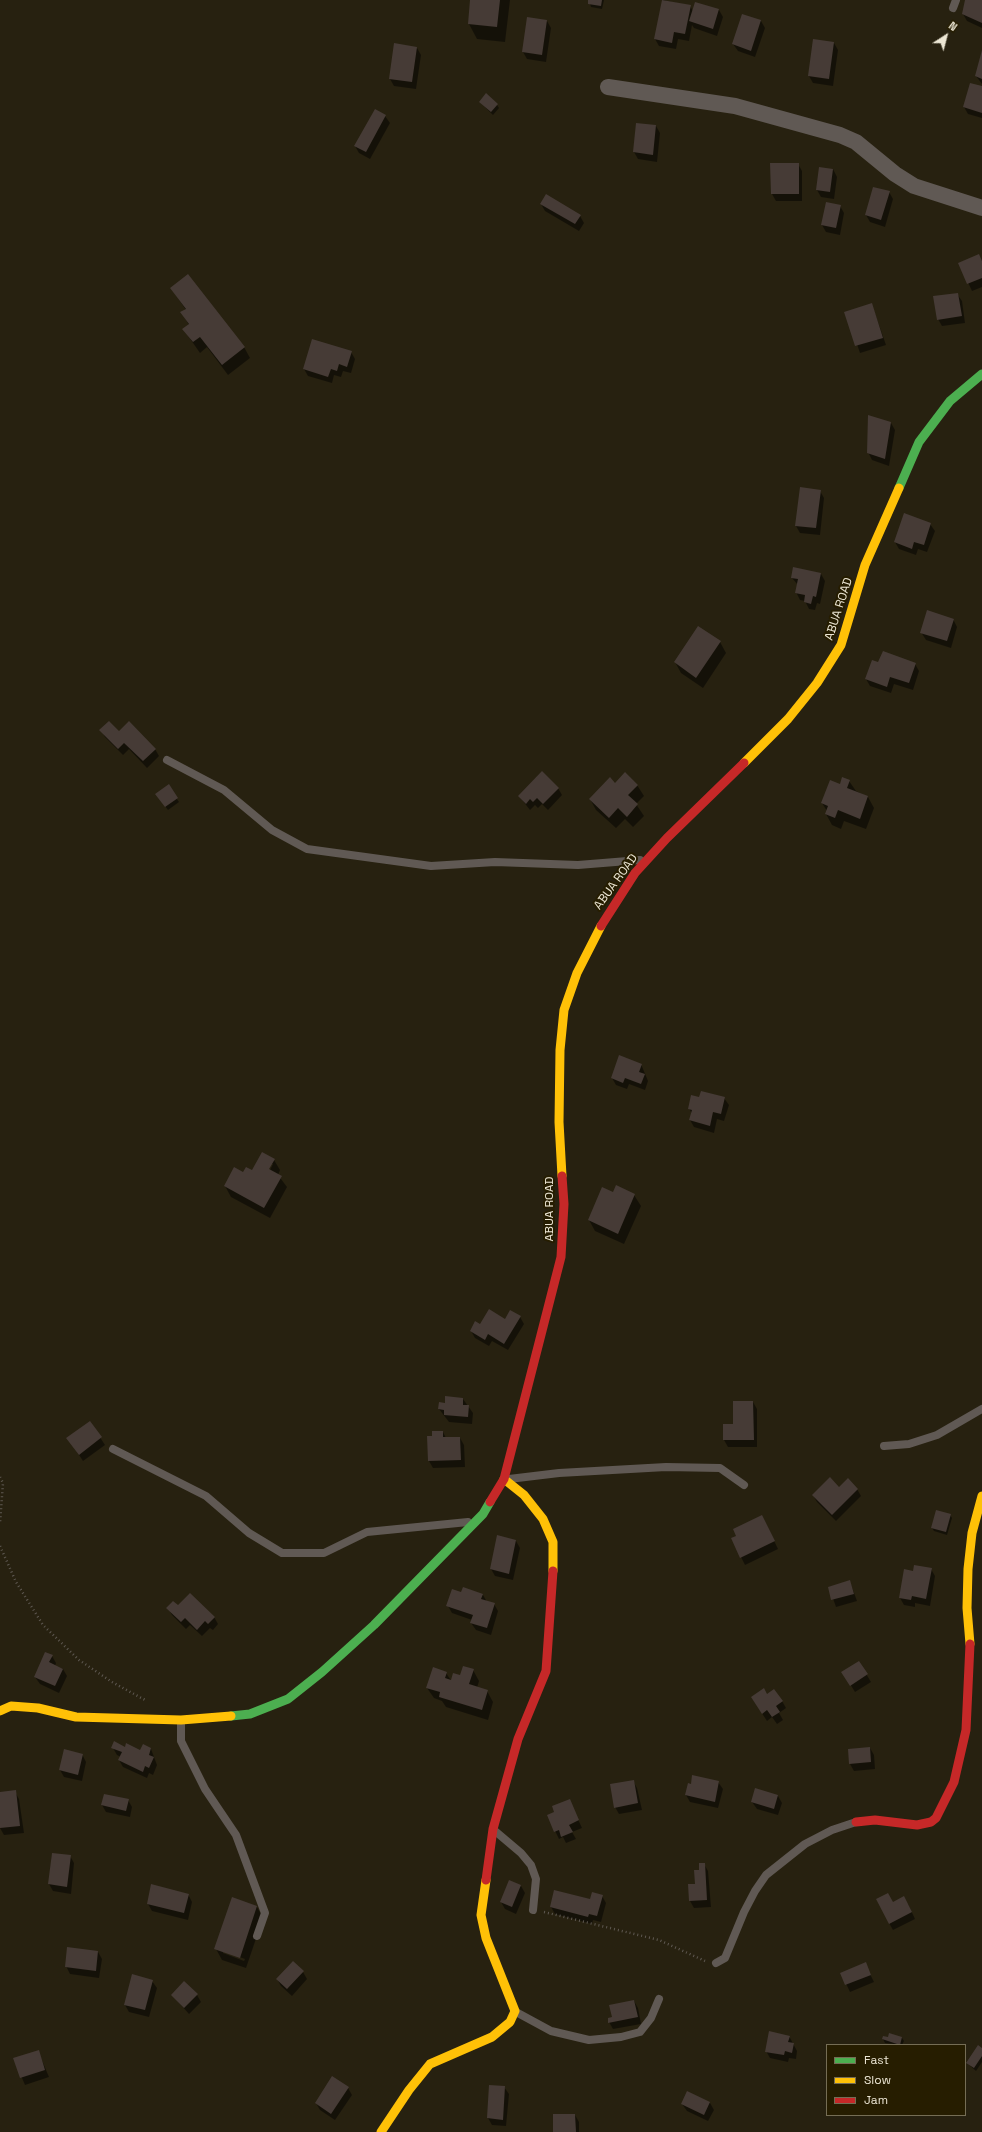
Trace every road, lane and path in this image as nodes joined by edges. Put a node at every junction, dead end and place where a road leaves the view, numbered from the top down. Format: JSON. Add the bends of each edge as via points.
{"nodes":[{"id":1,"x":608,"y":87,"type":"dead end"},
{"id":2,"x":982,"y":208,"type":"edge"},
{"id":3,"x":982,"y":374,"type":"edge"},
{"id":4,"x":167,"y":760,"type":"dead end"},
{"id":5,"x":647,"y":860,"type":"junction"},
{"id":6,"x":982,"y":1409,"type":"edge"},
{"id":7,"x":884,"y":1446,"type":"dead end"},
{"id":8,"x":113,"y":1449,"type":"dead end"},
{"id":9,"x":0,"y":1478,"type":"edge"},
{"id":10,"x":504,"y":1479,"type":"junction"},
{"id":11,"x":744,"y":1485,"type":"dead end"},
{"id":12,"x":982,"y":1496,"type":"edge"},
{"id":13,"x":476,"y":1522,"type":"junction"},
{"id":14,"x":0,"y":1523,"type":"edge"},
{"id":15,"x":0,"y":1546,"type":"edge"},
{"id":16,"x":151,"y":1703,"type":"dead end"},
{"id":17,"x":0,"y":1710,"type":"edge"},
{"id":18,"x":181,"y":1720,"type":"junction"},
{"id":19,"x":856,"y":1822,"type":"joint"},
{"id":20,"x":493,"y":1830,"type":"junction"},
{"id":21,"x":533,"y":1910,"type":"joint"},
{"id":22,"x":257,"y":1936,"type":"dead end"},
{"id":23,"x":716,"y":1962,"type":"joint"},
{"id":24,"x":659,"y":1999,"type":"dead end"},
{"id":25,"x":515,"y":2011,"type":"junction"},
{"id":26,"x":381,"y":2132,"type":"edge"}],
"edges":[{"from":1,"to":2,"type":"street","via":[[735,106],[840,135],[856,142],[914,186]]},
{"from":3,"to":5,"type":"street","name":"ABUA ROAD","via":[[950,401],[919,442],[865,565],[841,645],[817,682],[788,719]]},
{"from":4,"to":5,"type":"lane","via":[[224,790],[272,830],[307,849],[431,866],[495,862],[578,865]]},
{"from":5,"to":10,"type":"street","name":"ABUA ROAD","via":[[635,873],[604,919],[577,973],[564,1010],[558,1122],[564,1204],[561,1257]]},
{"from":6,"to":7,"type":"lane","via":[[937,1435],[909,1444]]},
{"from":8,"to":13,"type":"lane","via":[[206,1496],[249,1533],[282,1553],[324,1553],[367,1532]]},
{"from":9,"to":14,"type":"path","via":[[3,1483]]},
{"from":10,"to":11,"type":"lane","via":[[605,1470],[720,1468]]},
{"from":10,"to":13,"type":"street","name":"ABUA ROAD"},
{"from":10,"to":20,"type":"street","via":[[524,1495],[543,1519],[553,1542],[552,1602],[546,1671],[518,1739]]},
{"from":12,"to":19,"type":"street","via":[[972,1533],[968,1569],[967,1608],[971,1652],[966,1730],[954,1782],[945,1803],[931,1822],[917,1825],[875,1820]]},
{"from":13,"to":18,"type":"street","name":"ABUA ROAD","via":[[374,1625],[288,1699],[250,1714]]},
{"from":15,"to":16,"type":"path","via":[[16,1582],[43,1625],[78,1660]]},
{"from":17,"to":18,"type":"street","name":"ABUA ROAD","via":[[11,1706],[38,1708],[76,1717]]},
{"from":18,"to":22,"type":"lane","via":[[181,1741],[204,1789],[236,1835],[265,1914]]},
{"from":19,"to":23,"type":"lane","via":[[832,1830],[805,1844],[766,1875],[744,1912],[725,1958]]},
{"from":20,"to":21,"type":"lane","via":[[521,1853],[531,1865],[536,1878]]},
{"from":20,"to":25,"type":"street","via":[[481,1915],[486,1938]]},
{"from":21,"to":23,"type":"path","via":[[659,1940],[706,1962]]},
{"from":24,"to":25,"type":"lane","via":[[652,2018],[640,2032],[589,2040],[551,2031]]},
{"from":25,"to":26,"type":"street","via":[[510,2022],[492,2037],[430,2064]]}]}
